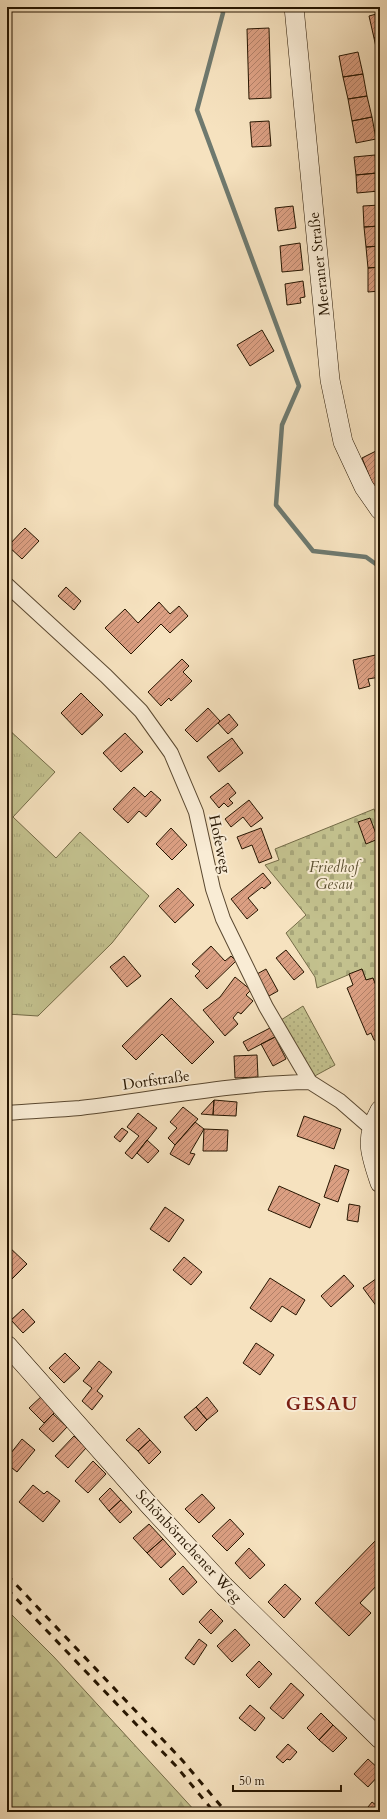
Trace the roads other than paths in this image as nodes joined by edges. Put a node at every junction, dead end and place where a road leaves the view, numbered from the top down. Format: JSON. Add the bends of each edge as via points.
{"nodes":[{"id":1,"x":294,"y":7,"type":"edge"},
{"id":2,"x":380,"y":510,"type":"edge"},
{"id":3,"x":7,"y":585,"type":"edge"},
{"id":4,"x":310,"y":1082,"type":"junction"},
{"id":5,"x":380,"y":1110,"type":"edge"},
{"id":6,"x":7,"y":1113,"type":"edge"},
{"id":7,"x":371,"y":1128,"type":"junction"},
{"id":8,"x":380,"y":1183,"type":"edge"},
{"id":9,"x":7,"y":1345,"type":"edge"},
{"id":10,"x":380,"y":1739,"type":"edge"}],
"edges":[{"from":1,"to":2,"type":"street","name":"Meeraner Straße","via":[[330,380],[343,442],[364,487]]},
{"from":3,"to":4,"type":"street","name":"Hofeweg","via":[[141,711],[171,753],[196,812],[213,889],[223,919],[266,1007]]},
{"from":4,"to":6,"type":"street","name":"Dorfstraße","via":[[285,1082],[182,1093],[80,1108]]},
{"from":4,"to":7,"type":"street","name":"Hofeweg","via":[[340,1100]]},
{"from":5,"to":7,"type":"street"},
{"from":7,"to":8,"type":"street","via":[[370,1153]]},
{"from":9,"to":10,"type":"street","name":"Schönbörnchener Weg","via":[[219,1580]]}]}
